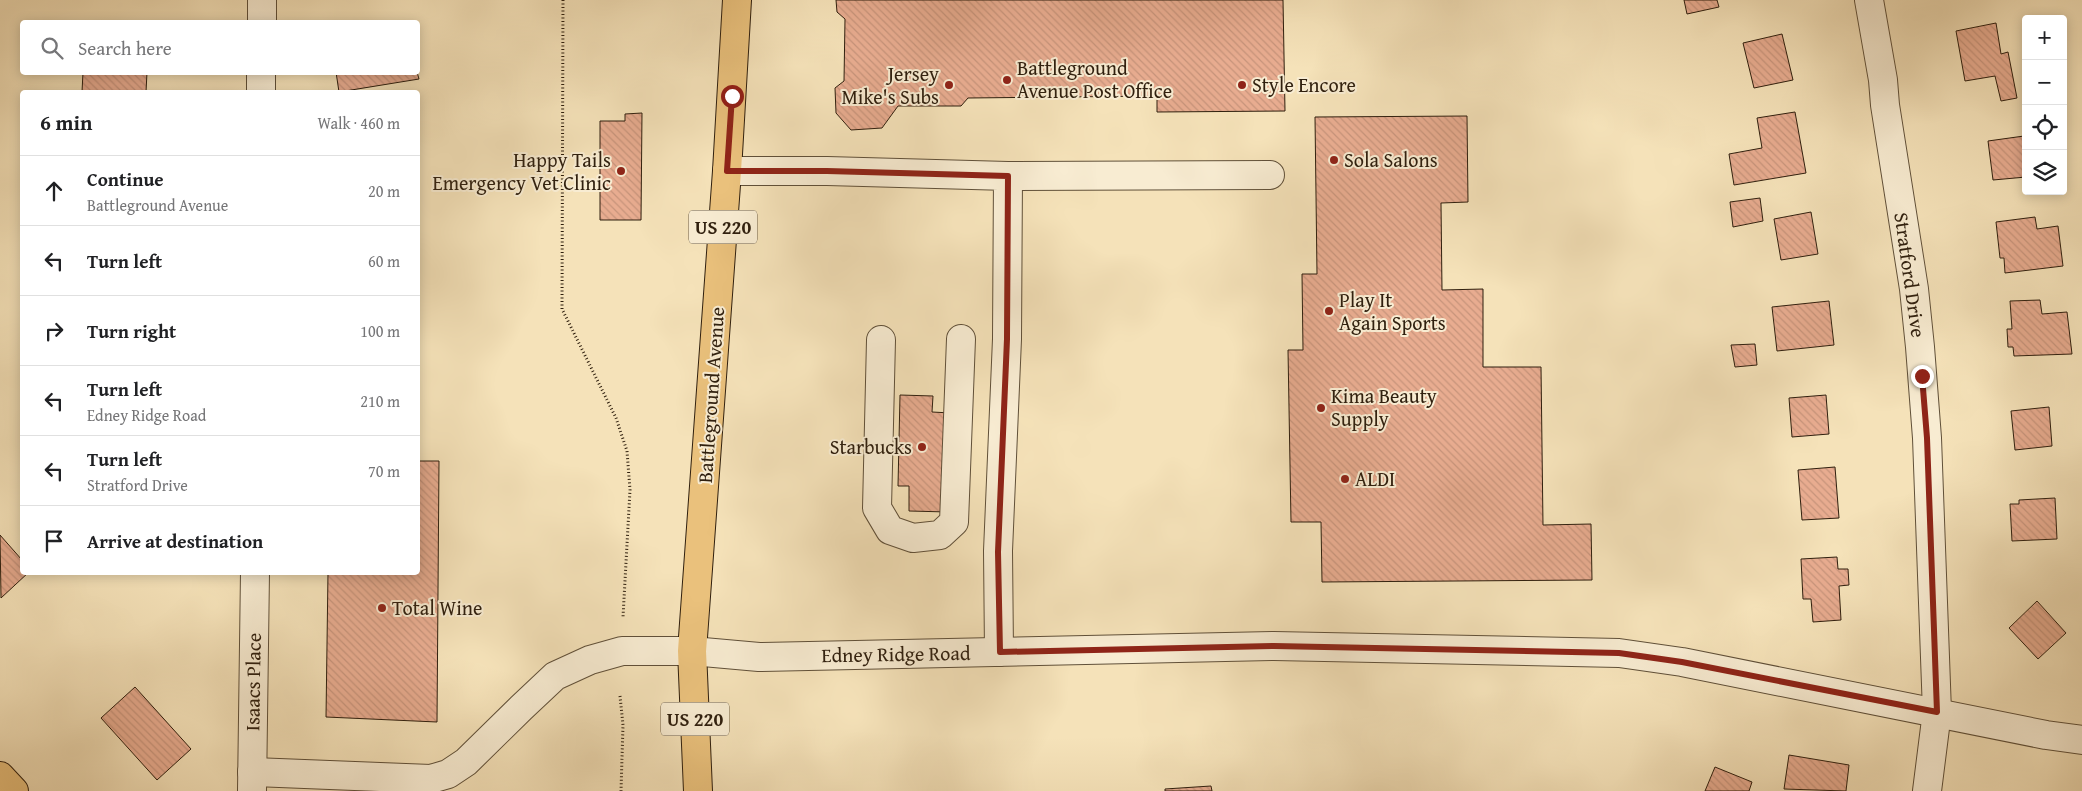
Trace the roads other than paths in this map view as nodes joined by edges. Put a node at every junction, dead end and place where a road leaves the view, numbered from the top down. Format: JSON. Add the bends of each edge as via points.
{"nodes":[{"id":1,"x":262,"y":0,"type":"edge"},
{"id":2,"x":737,"y":0,"type":"edge"},
{"id":3,"x":1869,"y":0,"type":"edge"},
{"id":4,"x":262,"y":20,"type":"edge"},
{"id":5,"x":261,"y":75,"type":"edge"},
{"id":6,"x":261,"y":90,"type":"edge"},
{"id":7,"x":727,"y":171,"type":"junction"},
{"id":8,"x":1270,"y":175,"type":"dead end"},
{"id":9,"x":1008,"y":176,"type":"junction"},
{"id":10,"x":880,"y":340,"type":"dead end"},
{"id":11,"x":961,"y":340,"type":"dead end"},
{"id":12,"x":255,"y":575,"type":"edge"},
{"id":13,"x":692,"y":651,"type":"junction"},
{"id":14,"x":1000,"y":652,"type":"junction"},
{"id":15,"x":1937,"y":712,"type":"junction"},
{"id":16,"x":2082,"y":740,"type":"edge"},
{"id":17,"x":0,"y":776,"type":"edge"},
{"id":18,"x":252,"y":781,"type":"edge"},
{"id":19,"x":14,"y":791,"type":"edge"},
{"id":20,"x":698,"y":791,"type":"edge"},
{"id":21,"x":1927,"y":791,"type":"edge"}],
"edges":[{"from":1,"to":4,"type":"street"},
{"from":2,"to":7,"type":"main road","name":"Battleground Avenue","number":"US 220"},
{"from":3,"to":15,"type":"street","name":"Stratford Drive","via":[[1920,347],[1927,438]]},
{"from":5,"to":6,"type":"street"},
{"from":7,"to":9,"type":"street"},
{"from":7,"to":13,"type":"main road","name":"Battleground Avenue","number":"US 220"},
{"from":8,"to":9,"type":"street"},
{"from":9,"to":14,"type":"street","via":[[1007,339],[998,552]]},
{"from":10,"to":11,"type":"street","via":[[877,508],[890,530],[913,538],[940,535],[954,522]]},
{"from":12,"to":18,"type":"street","name":"Isaacs Place"},
{"from":13,"to":14,"type":"street","name":"Edney Ridge Road","via":[[759,657]]},
{"from":13,"to":18,"type":"street","name":"Edney Ridge Road","via":[[622,651],[564,672],[521,708],[466,762],[448,774],[430,780]]},
{"from":13,"to":20,"type":"main road","name":"Battleground Avenue","number":"US 220"},
{"from":14,"to":15,"type":"street","name":"Edney Ridge Road","via":[[1274,646],[1619,653],[1682,662]]},
{"from":15,"to":16,"type":"street","name":"Edney Ridge Road"},
{"from":15,"to":21,"type":"street","name":"Stratford Drive"},
{"from":17,"to":19,"type":"main road"}]}
